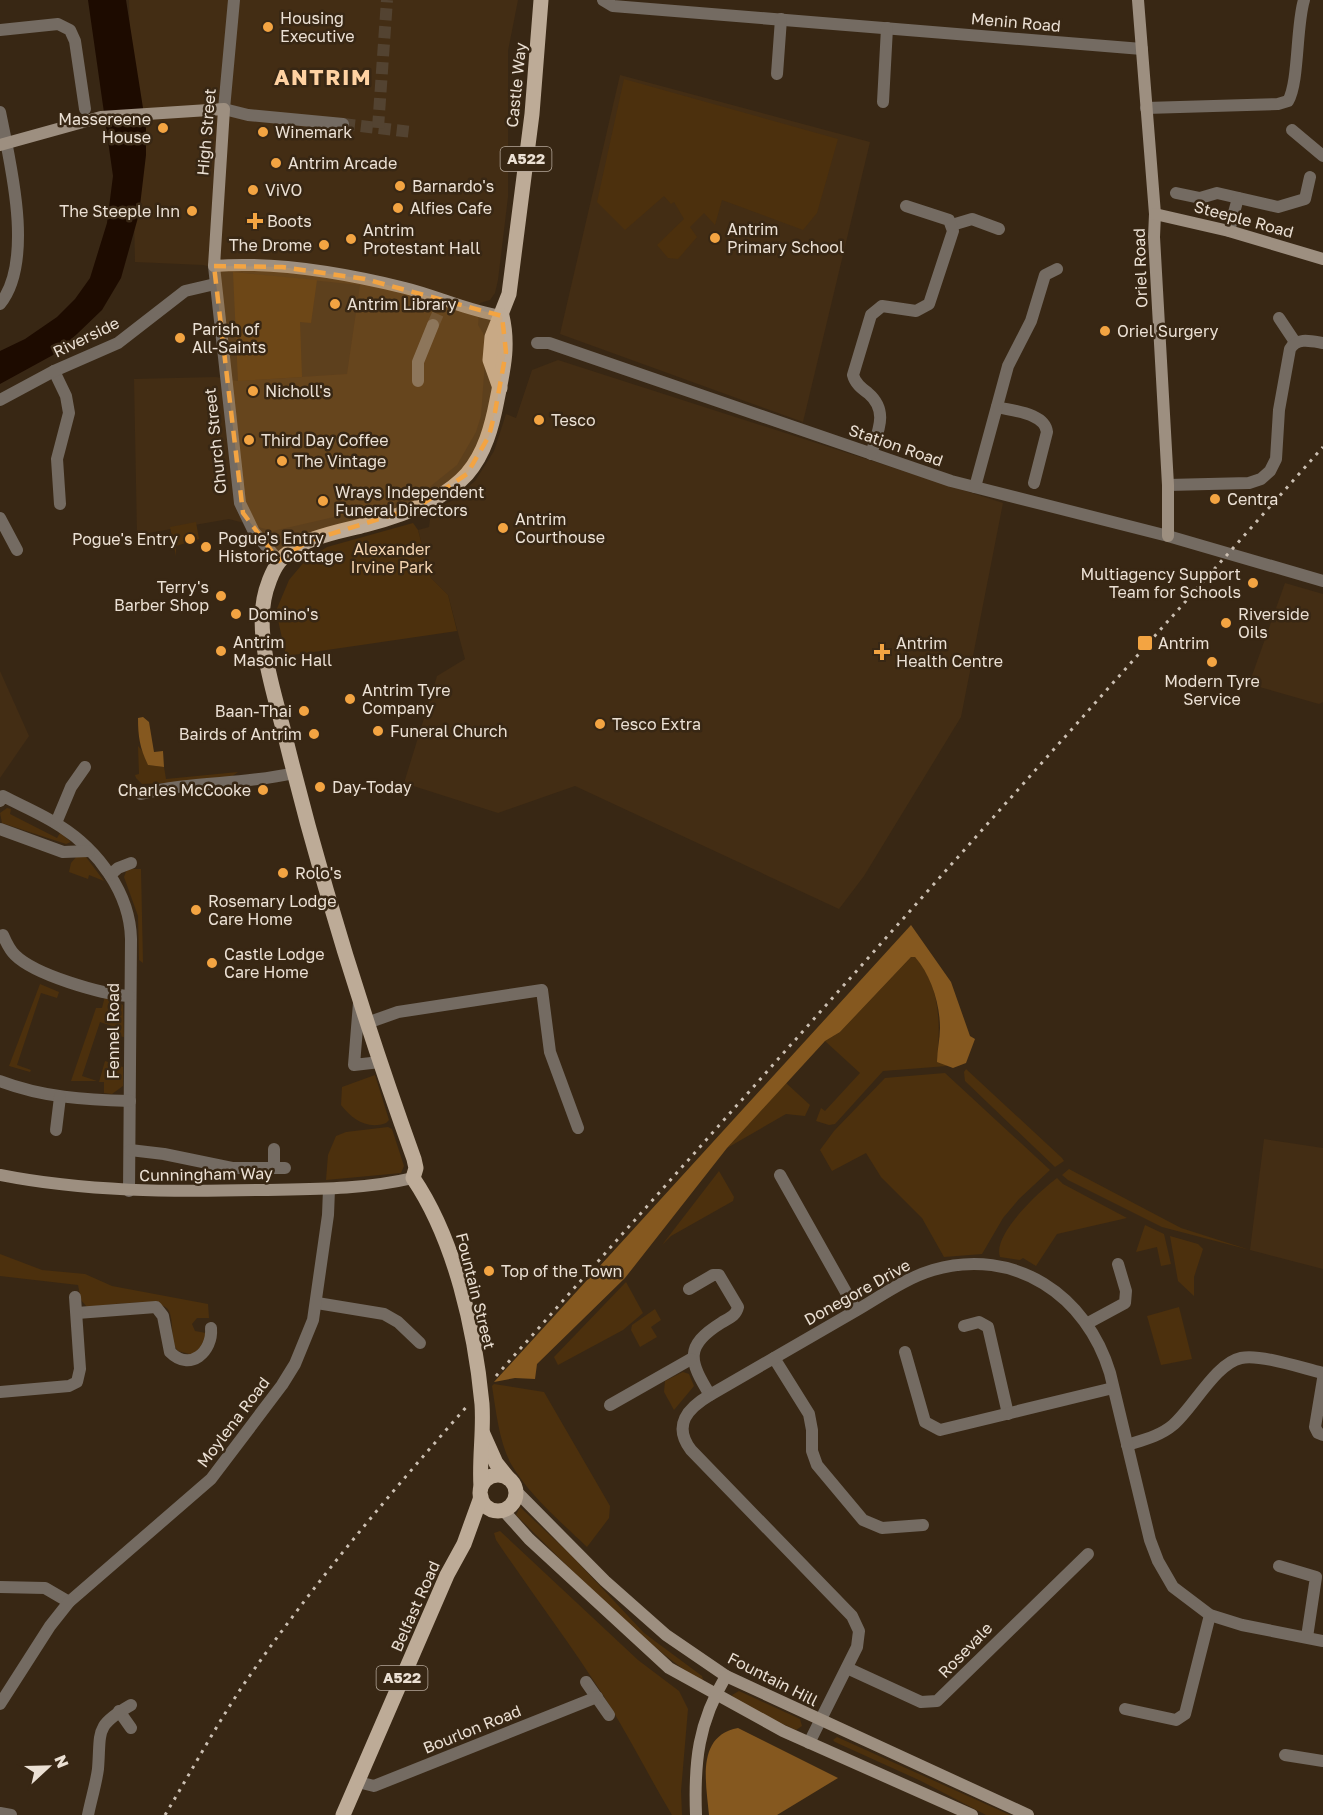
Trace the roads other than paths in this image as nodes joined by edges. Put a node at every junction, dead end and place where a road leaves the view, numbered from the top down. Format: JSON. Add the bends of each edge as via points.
{"nodes":[{"id":1,"x":234,"y":0,"type":"edge"},
{"id":2,"x":542,"y":0,"type":"edge"},
{"id":3,"x":603,"y":0,"type":"edge"},
{"id":4,"x":1138,"y":0,"type":"edge"},
{"id":5,"x":1304,"y":0,"type":"edge"},
{"id":6,"x":781,"y":19,"type":"junction"},
{"id":7,"x":887,"y":28,"type":"junction"},
{"id":8,"x":0,"y":30,"type":"edge"},
{"id":9,"x":1142,"y":50,"type":"junction"},
{"id":10,"x":777,"y":74,"type":"dead end"},
{"id":11,"x":883,"y":102,"type":"dead end"},
{"id":12,"x":1146,"y":108,"type":"junction"},
{"id":13,"x":85,"y":109,"type":"dead end"},
{"id":14,"x":224,"y":109,"type":"junction"},
{"id":15,"x":0,"y":112,"type":"edge"},
{"id":16,"x":343,"y":124,"type":"tunnel mouth"},
{"id":17,"x":1292,"y":130,"type":"dead end"},
{"id":18,"x":3,"y":144,"type":"edge"},
{"id":19,"x":1323,"y":156,"type":"edge"},
{"id":20,"x":1310,"y":177,"type":"dead end"},
{"id":21,"x":1176,"y":193,"type":"dead end"},
{"id":22,"x":1238,"y":198,"type":"junction"},
{"id":23,"x":906,"y":206,"type":"dead end"},
{"id":24,"x":1155,"y":214,"type":"junction"},
{"id":25,"x":952,"y":225,"type":"junction"},
{"id":26,"x":999,"y":229,"type":"dead end"},
{"id":27,"x":1229,"y":231,"type":"junction"},
{"id":28,"x":1323,"y":259,"type":"edge"},
{"id":29,"x":214,"y":266,"type":"junction"},
{"id":30,"x":1057,"y":269,"type":"dead end"},
{"id":31,"x":215,"y":284,"type":"junction"},
{"id":32,"x":0,"y":304,"type":"edge"},
{"id":33,"x":502,"y":316,"type":"junction"},
{"id":34,"x":1279,"y":318,"type":"dead end"},
{"id":35,"x":433,"y":325,"type":"tunnel mouth"},
{"id":36,"x":1295,"y":342,"type":"junction"},
{"id":37,"x":537,"y":343,"type":"dead end"},
{"id":38,"x":1323,"y":343,"type":"edge"},
{"id":39,"x":54,"y":371,"type":"junction"},
{"id":40,"x":418,"y":381,"type":"dead end"},
{"id":41,"x":0,"y":400,"type":"edge"},
{"id":42,"x":997,"y":406,"type":"junction"},
{"id":43,"x":871,"y":454,"type":"junction"},
{"id":44,"x":1034,"y":483,"type":"dead end"},
{"id":45,"x":1168,"y":485,"type":"junction"},
{"id":46,"x":975,"y":487,"type":"junction"},
{"id":47,"x":60,"y":504,"type":"dead end"},
{"id":48,"x":0,"y":518,"type":"edge"},
{"id":49,"x":1168,"y":536,"type":"junction"},
{"id":50,"x":17,"y":550,"type":"dead end"},
{"id":51,"x":279,"y":561,"type":"junction"},
{"id":52,"x":1323,"y":581,"type":"edge"},
{"id":53,"x":85,"y":767,"type":"dead end"},
{"id":54,"x":294,"y":773,"type":"junction"},
{"id":55,"x":141,"y":794,"type":"dead end"},
{"id":56,"x":2,"y":798,"type":"edge"},
{"id":57,"x":56,"y":823,"type":"junction"},
{"id":58,"x":0,"y":829,"type":"edge"},
{"id":59,"x":89,"y":850,"type":"junction"},
{"id":60,"x":131,"y":863,"type":"dead end"},
{"id":61,"x":110,"y":875,"type":"junction"},
{"id":62,"x":3,"y":935,"type":"dead end"},
{"id":63,"x":129,"y":996,"type":"junction"},
{"id":64,"x":359,"y":999,"type":"junction"},
{"id":65,"x":367,"y":1023,"type":"junction"},
{"id":66,"x":380,"y":1062,"type":"junction"},
{"id":67,"x":0,"y":1081,"type":"edge"},
{"id":68,"x":60,"y":1096,"type":"junction"},
{"id":69,"x":130,"y":1101,"type":"junction"},
{"id":70,"x":578,"y":1128,"type":"dead end"},
{"id":71,"x":56,"y":1130,"type":"dead end"},
{"id":72,"x":274,"y":1149,"type":"dead end"},
{"id":73,"x":129,"y":1150,"type":"junction"},
{"id":74,"x":0,"y":1175,"type":"edge"},
{"id":75,"x":780,"y":1175,"type":"dead end"},
{"id":76,"x":413,"y":1178,"type":"junction"},
{"id":77,"x":329,"y":1189,"type":"junction"},
{"id":78,"x":129,"y":1191,"type":"junction"},
{"id":79,"x":1118,"y":1264,"type":"dead end"},
{"id":80,"x":689,"y":1288,"type":"dead end"},
{"id":81,"x":75,"y":1298,"type":"dead end"},
{"id":82,"x":317,"y":1303,"type":"junction"},
{"id":83,"x":856,"y":1310,"type":"junction"},
{"id":84,"x":77,"y":1313,"type":"junction"},
{"id":85,"x":1088,"y":1323,"type":"junction"},
{"id":86,"x":964,"y":1326,"type":"dead end"},
{"id":87,"x":211,"y":1328,"type":"dead end"},
{"id":88,"x":420,"y":1343,"type":"dead end"},
{"id":89,"x":905,"y":1352,"type":"dead end"},
{"id":90,"x":774,"y":1358,"type":"junction"},
{"id":91,"x":692,"y":1359,"type":"junction"},
{"id":92,"x":1323,"y":1373,"type":"edge"},
{"id":93,"x":1323,"y":1379,"type":"edge"},
{"id":94,"x":1113,"y":1388,"type":"junction"},
{"id":95,"x":0,"y":1392,"type":"edge"},
{"id":96,"x":710,"y":1395,"type":"junction"},
{"id":97,"x":610,"y":1405,"type":"dead end"},
{"id":98,"x":1008,"y":1414,"type":"junction"},
{"id":99,"x":483,"y":1434,"type":"junction"},
{"id":100,"x":1323,"y":1435,"type":"edge"},
{"id":101,"x":1127,"y":1445,"type":"junction"},
{"id":102,"x":512,"y":1485,"type":"junction"},
{"id":103,"x":481,"y":1492,"type":"junction"},
{"id":104,"x":501,"y":1510,"type":"junction"},
{"id":105,"x":922,"y":1525,"type":"dead end"},
{"id":106,"x":464,"y":1544,"type":"junction"},
{"id":107,"x":1088,"y":1554,"type":"dead end"},
{"id":108,"x":1279,"y":1566,"type":"dead end"},
{"id":109,"x":0,"y":1587,"type":"edge"},
{"id":110,"x":69,"y":1602,"type":"junction"},
{"id":111,"x":1210,"y":1615,"type":"junction"},
{"id":112,"x":1306,"y":1637,"type":"junction"},
{"id":113,"x":1323,"y":1641,"type":"edge"},
{"id":114,"x":847,"y":1668,"type":"junction"},
{"id":115,"x":726,"y":1677,"type":"junction"},
{"id":116,"x":586,"y":1682,"type":"dead end"},
{"id":117,"x":715,"y":1695,"type":"junction"},
{"id":118,"x":597,"y":1697,"type":"junction"},
{"id":119,"x":0,"y":1704,"type":"edge"},
{"id":120,"x":1125,"y":1709,"type":"dead end"},
{"id":121,"x":609,"y":1715,"type":"dead end"},
{"id":122,"x":821,"y":1722,"type":"junction"},
{"id":123,"x":131,"y":1728,"type":"dead end"},
{"id":124,"x":809,"y":1743,"type":"junction"},
{"id":125,"x":1285,"y":1755,"type":"dead end"},
{"id":126,"x":1323,"y":1761,"type":"edge"},
{"id":127,"x":358,"y":1782,"type":"junction"},
{"id":128,"x":0,"y":1813,"type":"edge"},
{"id":129,"x":11,"y":1815,"type":"edge"},
{"id":130,"x":88,"y":1815,"type":"edge"},
{"id":131,"x":343,"y":1815,"type":"edge"},
{"id":132,"x":696,"y":1815,"type":"edge"},
{"id":133,"x":972,"y":1815,"type":"edge"},
{"id":134,"x":1028,"y":1815,"type":"edge"}],
"edges":[{"from":1,"to":14,"type":"street","name":"High Street"},
{"from":2,"to":33,"type":"main road","name":"Castle Way","number":"A522","via":[[514,257]]},
{"from":3,"to":6,"type":"street","name":"Menin Road","via":[[613,6]]},
{"from":4,"to":9,"type":"street","name":"Oriel Road"},
{"from":5,"to":12,"type":"street","via":[[1294,86],[1288,100],[1278,104]]},
{"from":6,"to":7,"type":"street","name":"Menin Road"},
{"from":6,"to":10,"type":"street"},
{"from":7,"to":9,"type":"street","name":"Menin Road"},
{"from":7,"to":11,"type":"street"},
{"from":8,"to":13,"type":"street","via":[[51,24],[68,28],[74,37],[86,93]]},
{"from":9,"to":12,"type":"street","name":"Oriel Road"},
{"from":12,"to":24,"type":"street","name":"Oriel Road"},
{"from":14,"to":16,"type":"street"},
{"from":14,"to":18,"type":"street","via":[[101,117]]},
{"from":14,"to":29,"type":"street","name":"High Street"},
{"from":15,"to":18,"type":"street"},
{"from":17,"to":19,"type":"street"},
{"from":18,"to":32,"type":"street","via":[[13,170],[17,263],[14,280]]},
{"from":20,"to":22,"type":"street","via":[[1305,200],[1282,207]]},
{"from":21,"to":22,"type":"street","via":[[1200,198],[1217,193]]},
{"from":22,"to":27,"type":"street"},
{"from":23,"to":25,"type":"street","via":[[949,220]]},
{"from":24,"to":27,"type":"street","name":"Steeple Road"},
{"from":24,"to":45,"type":"street","name":"Oriel Road"},
{"from":25,"to":26,"type":"street","via":[[972,219]]},
{"from":25,"to":43,"type":"street","via":[[929,304],[916,310],[882,306],[870,315],[853,375],[858,385],[876,400],[882,415]]},
{"from":27,"to":28,"type":"street","name":"Steeple Road"},
{"from":29,"to":31,"type":"street","name":"Church Street"},
{"from":29,"to":33,"type":"street","via":[[282,267],[365,279],[404,287],[442,305]]},
{"from":30,"to":42,"type":"street","via":[[1045,274],[1031,321],[1008,366]]},
{"from":31,"to":39,"type":"street","name":"Riverside","via":[[185,291],[118,343]]},
{"from":31,"to":51,"type":"street","name":"Church Street","via":[[240,503],[254,532]]},
{"from":33,"to":51,"type":"main road","name":"Castle Way","number":"A522","via":[[507,337],[500,388],[489,436],[467,474],[418,507],[308,541]]},
{"from":34,"to":36,"type":"street"},
{"from":35,"to":40,"type":"street","via":[[418,362]]},
{"from":36,"to":38,"type":"street"},
{"from":36,"to":45,"type":"street","via":[[1290,349],[1279,410],[1276,459],[1270,471],[1249,483]]},
{"from":37,"to":43,"type":"street","name":"Station Road","via":[[549,343]]},
{"from":39,"to":41,"type":"street","name":"Riverside"},
{"from":39,"to":47,"type":"street","via":[[69,413],[57,459]]},
{"from":42,"to":44,"type":"street","via":[[1038,418],[1045,424],[1047,432]]},
{"from":42,"to":46,"type":"street"},
{"from":43,"to":46,"type":"street","name":"Station Road"},
{"from":45,"to":49,"type":"street","name":"Oriel Road"},
{"from":46,"to":49,"type":"street","name":"Station Road"},
{"from":48,"to":50,"type":"street"},
{"from":49,"to":52,"type":"street","name":"Station Road"},
{"from":51,"to":54,"type":"main road","number":"A522","via":[[264,599],[261,625]]},
{"from":53,"to":57,"type":"street","via":[[71,787]]},
{"from":54,"to":55,"type":"street"},
{"from":54,"to":64,"type":"main road","name":"Fountain Street","number":"A522"},
{"from":56,"to":57,"type":"street","name":"Fennel Road"},
{"from":57,"to":59,"type":"street","name":"Fennel Road"},
{"from":58,"to":59,"type":"street","via":[[63,852]]},
{"from":59,"to":61,"type":"street","name":"Fennel Road"},
{"from":60,"to":61,"type":"street"},
{"from":61,"to":63,"type":"street","name":"Fennel Road","via":[[130,918]]},
{"from":62,"to":63,"type":"street","via":[[15,955],[31,966],[106,993]]},
{"from":63,"to":69,"type":"street","name":"Fennel Road"},
{"from":64,"to":65,"type":"main road","name":"Fountain Street","number":"A522"},
{"from":64,"to":66,"type":"street","name":"Fountain Street","via":[[354,1065]]},
{"from":65,"to":66,"type":"main road","name":"Fountain Street","number":"A522"},
{"from":65,"to":70,"type":"street","via":[[398,1012],[542,990],[550,1052]]},
{"from":66,"to":76,"type":"main road","name":"Fountain Street","number":"A522","via":[[414,1159]]},
{"from":67,"to":68,"type":"street","via":[[29,1092]]},
{"from":68,"to":69,"type":"street"},
{"from":68,"to":71,"type":"street"},
{"from":69,"to":73,"type":"street","name":"Fennel Road"},
{"from":72,"to":73,"type":"street","via":[[280,1168],[232,1168]]},
{"from":73,"to":78,"type":"street","name":"Fennel Road"},
{"from":74,"to":78,"type":"street","name":"Cunningham Way","via":[[60,1186]]},
{"from":75,"to":83,"type":"street"},
{"from":76,"to":77,"type":"street","name":"Cunningham Way"},
{"from":76,"to":99,"type":"main road","name":"Fountain Street","number":"A522","via":[[430,1203],[450,1252],[480,1388]]},
{"from":77,"to":78,"type":"street","name":"Cunningham Way"},
{"from":77,"to":82,"type":"street","name":"Moylena Road"},
{"from":79,"to":85,"type":"street","via":[[1126,1291],[1125,1303]]},
{"from":80,"to":91,"type":"street","via":[[719,1275],[738,1307],[734,1315],[699,1340]]},
{"from":81,"to":84,"type":"street"},
{"from":82,"to":88,"type":"street","via":[[384,1314]]},
{"from":82,"to":110,"type":"street","name":"Moylena Road","via":[[308,1335],[282,1385],[211,1479]]},
{"from":83,"to":85,"type":"street","name":"Donegore Drive","via":[[925,1272],[983,1266],[1015,1270],[1041,1281]]},
{"from":83,"to":90,"type":"street","name":"Donegore Drive"},
{"from":84,"to":87,"type":"street","via":[[156,1307],[163,1316],[168,1348],[174,1356],[184,1359],[207,1351]]},
{"from":84,"to":95,"type":"street","via":[[77,1382]]},
{"from":85,"to":94,"type":"street","name":"Donegore Drive","via":[[1104,1355]]},
{"from":86,"to":98,"type":"street","via":[[979,1322],[988,1327]]},
{"from":89,"to":98,"type":"street","via":[[922,1416],[934,1429]]},
{"from":90,"to":96,"type":"street","name":"Donegore Drive"},
{"from":90,"to":105,"type":"street","via":[[809,1414],[817,1465],[863,1520],[882,1528]]},
{"from":91,"to":96,"type":"street"},
{"from":91,"to":97,"type":"street"},
{"from":92,"to":101,"type":"street","via":[[1256,1358],[1237,1359],[1224,1368],[1172,1427]]},
{"from":93,"to":100,"type":"street","via":[[1316,1428]]},
{"from":94,"to":98,"type":"street"},
{"from":94,"to":101,"type":"street","name":"Donegore Drive"},
{"from":96,"to":114,"type":"street","name":"Donegore Drive","via":[[684,1417],[685,1441],[854,1619],[859,1637]]},
{"from":99,"to":102,"type":"main road","name":"Fountain Street","number":"A522","via":[[496,1463]]},
{"from":99,"to":103,"type":"main road","name":"Fountain Street","number":"A522"},
{"from":101,"to":111,"type":"street","name":"Donegore Drive","via":[[1158,1561],[1173,1587]]},
{"from":102,"to":103,"type":"main road","via":[[493,1476]]},
{"from":102,"to":104,"type":"main road","number":"A522","via":[[513,1502]]},
{"from":102,"to":115,"type":"street","name":"Fountain Hill","via":[[605,1581],[666,1635]]},
{"from":103,"to":104,"type":"main road","via":[[489,1509]]},
{"from":103,"to":106,"type":"main road","name":"Belfast Road","number":"A522"},
{"from":104,"to":106,"type":"main road","name":"Belfast Road","number":"A522"},
{"from":104,"to":117,"type":"street","via":[[669,1668]]},
{"from":106,"to":127,"type":"main road","name":"Belfast Road","number":"A522"},
{"from":107,"to":114,"type":"street","name":"Rosevale","via":[[937,1701],[921,1702]]},
{"from":108,"to":112,"type":"street","via":[[1316,1577]]},
{"from":109,"to":110,"type":"street","via":[[39,1587],[60,1594]]},
{"from":110,"to":119,"type":"street","name":"Moylena Road"},
{"from":111,"to":112,"type":"street","name":"Donegore Drive","via":[[1242,1626]]},
{"from":111,"to":120,"type":"street","via":[[1185,1714],[1176,1720]]},
{"from":112,"to":113,"type":"street","name":"Donegore Drive"},
{"from":114,"to":122,"type":"street","name":"Donegore Drive"},
{"from":115,"to":117,"type":"street"},
{"from":115,"to":122,"type":"street","name":"Fountain Hill"},
{"from":116,"to":118,"type":"street"},
{"from":117,"to":124,"type":"street"},
{"from":117,"to":132,"type":"street","via":[[705,1715],[698,1746]]},
{"from":118,"to":121,"type":"street"},
{"from":118,"to":127,"type":"street","name":"Bourlon Road","via":[[374,1786]]},
{"from":122,"to":124,"type":"street","name":"Donegore Drive"},
{"from":122,"to":134,"type":"street","name":"Fountain Hill"},
{"from":123,"to":130,"type":"street","via":[[125,1708],[106,1720],[99,1731],[97,1773]]},
{"from":124,"to":133,"type":"street"},
{"from":125,"to":126,"type":"street"},
{"from":127,"to":131,"type":"main road","name":"Belfast Road","number":"A522"},
{"from":128,"to":129,"type":"street"}]}
